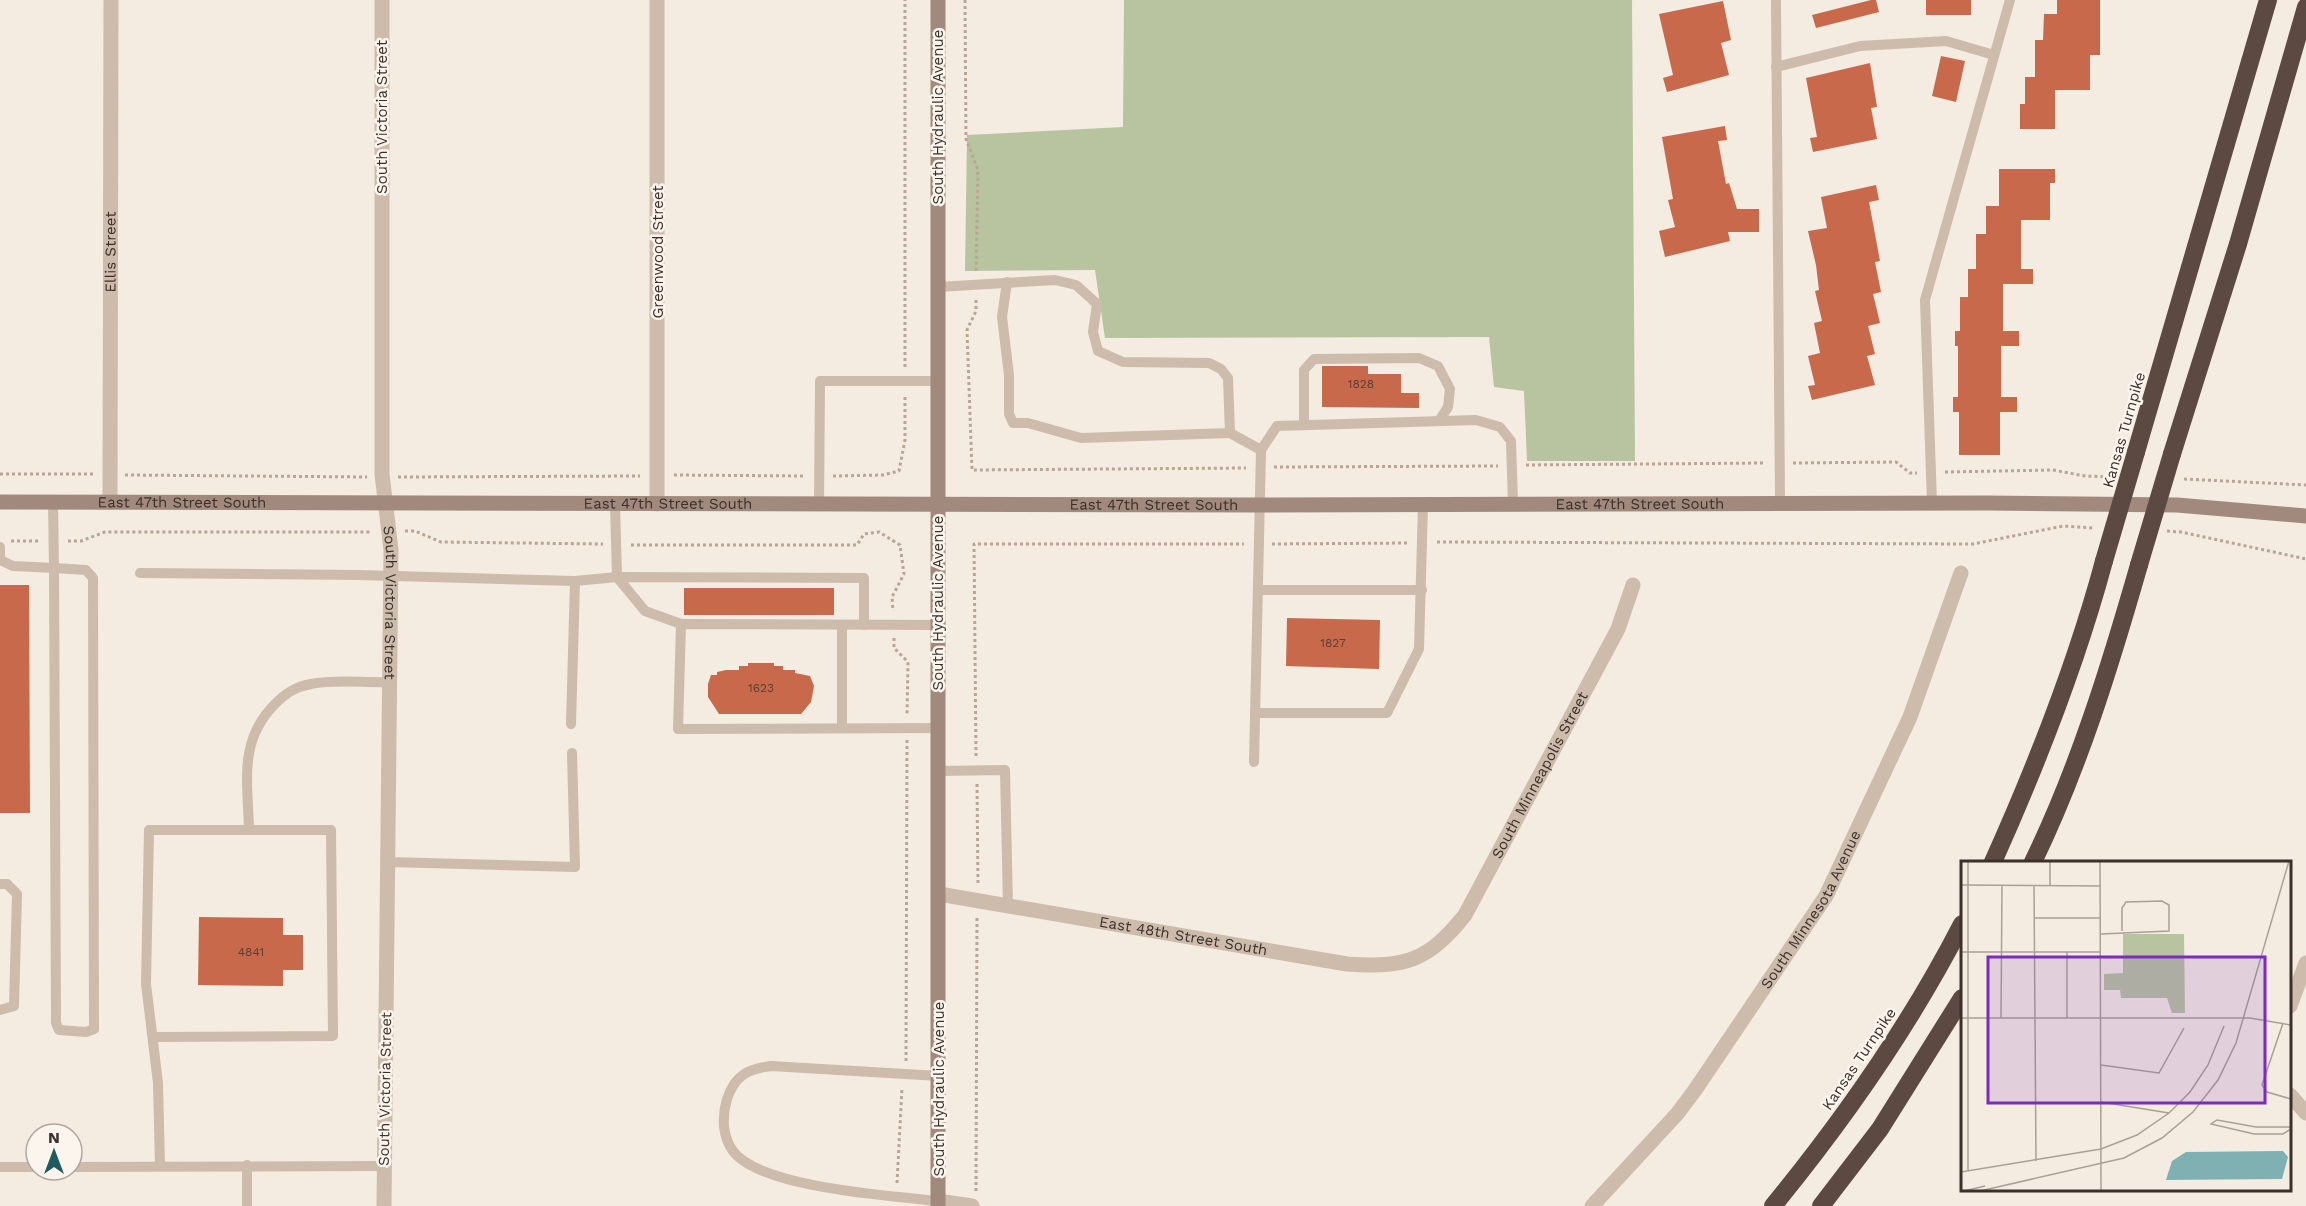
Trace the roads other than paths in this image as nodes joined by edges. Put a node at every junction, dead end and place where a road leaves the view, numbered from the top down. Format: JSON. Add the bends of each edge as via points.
{"nodes":[{"id":1,"x":111,"y":0,"type":"edge"},
{"id":2,"x":382,"y":0,"type":"edge"},
{"id":3,"x":657,"y":0,"type":"edge"},
{"id":4,"x":938,"y":0,"type":"edge"},
{"id":5,"x":1776,"y":0,"type":"edge"},
{"id":6,"x":2010,"y":0,"type":"edge"},
{"id":7,"x":2268,"y":0,"type":"edge"},
{"id":8,"x":2306,"y":7,"type":"edge"},
{"id":9,"x":1994,"y":55,"type":"junction"},
{"id":10,"x":1776,"y":67,"type":"junction"},
{"id":11,"x":1007,"y":282,"type":"junction"},
{"id":12,"x":938,"y":286,"type":"junction"},
{"id":13,"x":938,"y":381,"type":"junction"},
{"id":14,"x":1439,"y":421,"type":"junction"},
{"id":15,"x":1304,"y":425,"type":"junction"},
{"id":16,"x":1230,"y":434,"type":"junction"},
{"id":17,"x":1261,"y":450,"type":"junction"},
{"id":18,"x":0,"y":502,"type":"edge"},
{"id":19,"x":53,"y":502,"type":"junction"},
{"id":20,"x":110,"y":502,"type":"junction"},
{"id":21,"x":386,"y":503,"type":"junction"},
{"id":22,"x":1780,"y":503,"type":"junction"},
{"id":23,"x":1932,"y":503,"type":"junction"},
{"id":24,"x":615,"y":504,"type":"junction"},
{"id":25,"x":657,"y":504,"type":"junction"},
{"id":26,"x":1423,"y":504,"type":"junction"},
{"id":27,"x":1513,"y":504,"type":"junction"},
{"id":28,"x":819,"y":505,"type":"junction"},
{"id":29,"x":938,"y":505,"type":"junction"},
{"id":30,"x":1260,"y":505,"type":"junction"},
{"id":31,"x":2306,"y":516,"type":"edge"},
{"id":32,"x":0,"y":548,"type":"edge"},
{"id":33,"x":54,"y":568,"type":"junction"},
{"id":34,"x":140,"y":573,"type":"dead end"},
{"id":35,"x":1961,"y":573,"type":"dead end"},
{"id":36,"x":391,"y":576,"type":"junction"},
{"id":37,"x":617,"y":577,"type":"junction"},
{"id":38,"x":575,"y":581,"type":"junction"},
{"id":39,"x":1633,"y":585,"type":"dead end"},
{"id":40,"x":1258,"y":590,"type":"junction"},
{"id":41,"x":1422,"y":590,"type":"junction"},
{"id":42,"x":681,"y":624,"type":"junction"},
{"id":43,"x":842,"y":625,"type":"junction"},
{"id":44,"x":864,"y":625,"type":"junction"},
{"id":45,"x":938,"y":625,"type":"junction"},
{"id":46,"x":390,"y":682,"type":"junction"},
{"id":47,"x":1255,"y":713,"type":"junction"},
{"id":48,"x":572,"y":724,"type":"dead end"},
{"id":49,"x":842,"y":728,"type":"junction"},
{"id":50,"x":939,"y":728,"type":"junction"},
{"id":51,"x":572,"y":753,"type":"dead end"},
{"id":52,"x":1254,"y":762,"type":"dead end"},
{"id":53,"x":939,"y":771,"type":"junction"},
{"id":54,"x":249,"y":830,"type":"junction"},
{"id":55,"x":1993,"y":861,"type":"edge"},
{"id":56,"x":2032,"y":861,"type":"edge"},
{"id":57,"x":388,"y":862,"type":"junction"},
{"id":58,"x":0,"y":884,"type":"edge"},
{"id":59,"x":939,"y":894,"type":"junction"},
{"id":60,"x":1008,"y":906,"type":"junction"},
{"id":61,"x":1961,"y":926,"type":"edge"},
{"id":62,"x":1426,"y":953,"type":"joint"},
{"id":63,"x":2306,"y":963,"type":"edge"},
{"id":64,"x":1961,"y":1000,"type":"edge"},
{"id":65,"x":2291,"y":1001,"type":"edge"},
{"id":66,"x":0,"y":1010,"type":"edge"},
{"id":67,"x":153,"y":1037,"type":"junction"},
{"id":68,"x":939,"y":1076,"type":"junction"},
{"id":69,"x":2291,"y":1097,"type":"edge"},
{"id":70,"x":2306,"y":1113,"type":"edge"},
{"id":71,"x":247,"y":1165,"type":"junction"},
{"id":72,"x":160,"y":1166,"type":"junction"},
{"id":73,"x":384,"y":1166,"type":"junction"},
{"id":74,"x":0,"y":1167,"type":"edge"},
{"id":75,"x":24,"y":1167,"type":"edge"},
{"id":76,"x":84,"y":1167,"type":"edge"},
{"id":77,"x":938,"y":1204,"type":"edge"},
{"id":78,"x":247,"y":1206,"type":"edge"},
{"id":79,"x":384,"y":1206,"type":"edge"},
{"id":80,"x":972,"y":1206,"type":"edge"},
{"id":81,"x":1592,"y":1206,"type":"edge"},
{"id":82,"x":1773,"y":1206,"type":"edge"},
{"id":83,"x":1821,"y":1206,"type":"edge"}],
"edges":[{"from":1,"to":20,"type":"street","name":"Ellis Street"},
{"from":2,"to":21,"type":"street","name":"South Victoria Street","via":[[382,477]]},
{"from":3,"to":25,"type":"street","name":"Greenwood Street"},
{"from":4,"to":12,"type":"main road","name":"South Hydraulic Avenue"},
{"from":5,"to":10,"type":"lane"},
{"from":6,"to":9,"type":"lane"},
{"from":7,"to":55,"type":"highway","name":"Kansas Turnpike","bridge":true,"via":[[2058,708]]},
{"from":8,"to":56,"type":"highway","bridge":true,"via":[[2111,663],[2077,758]]},
{"from":9,"to":10,"type":"lane","via":[[1946,41],[1870,45]]},
{"from":9,"to":23,"type":"lane","via":[[1925,300]]},
{"from":10,"to":22,"type":"lane"},
{"from":11,"to":12,"type":"lane"},
{"from":11,"to":16,"type":"lane","via":[[1055,280],[1076,285],[1097,304],[1093,332],[1098,351],[1123,362],[1209,363],[1221,369],[1228,378]]},
{"from":11,"to":16,"type":"lane","via":[[1002,317],[1009,414],[1013,423],[1028,423],[1081,438]]},
{"from":12,"to":13,"type":"main road","name":"South Hydraulic Avenue"},
{"from":13,"to":28,"type":"lane","via":[[820,381]]},
{"from":13,"to":29,"type":"main road","name":"South Hydraulic Avenue"},
{"from":14,"to":15,"type":"lane"},
{"from":14,"to":15,"type":"lane","via":[[1448,407],[1450,389],[1438,366],[1419,358],[1314,359],[1304,370]]},
{"from":14,"to":27,"type":"lane","via":[[1476,420],[1500,427],[1511,441]]},
{"from":15,"to":17,"type":"lane","via":[[1277,426]]},
{"from":16,"to":17,"type":"lane"},
{"from":17,"to":30,"type":"lane"},
{"from":18,"to":19,"type":"main road","name":"East 47th Street South"},
{"from":19,"to":20,"type":"main road","name":"East 47th Street South"},
{"from":19,"to":33,"type":"lane"},
{"from":20,"to":21,"type":"main road","name":"East 47th Street South"},
{"from":21,"to":24,"type":"main road","name":"East 47th Street South"},
{"from":21,"to":36,"type":"street","name":"South Victoria Street"},
{"from":22,"to":23,"type":"main road","name":"East 47th Street South"},
{"from":22,"to":27,"type":"main road","name":"East 47th Street South"},
{"from":23,"to":31,"type":"main road","name":"East 47th Street South","via":[[2178,505]]},
{"from":24,"to":25,"type":"main road","name":"East 47th Street South"},
{"from":24,"to":37,"type":"lane"},
{"from":25,"to":28,"type":"main road","name":"East 47th Street South"},
{"from":26,"to":27,"type":"main road","name":"East 47th Street South"},
{"from":26,"to":30,"type":"main road","name":"East 47th Street South"},
{"from":26,"to":41,"type":"lane"},
{"from":28,"to":29,"type":"main road","name":"East 47th Street South"},
{"from":29,"to":30,"type":"main road","name":"East 47th Street South"},
{"from":29,"to":45,"type":"main road","name":"South Hydraulic Avenue"},
{"from":30,"to":40,"type":"lane"},
{"from":32,"to":33,"type":"lane","via":[[0,560],[13,566]]},
{"from":33,"to":33,"type":"lane","via":[[56,1023],[59,1030],[86,1032],[94,1029],[93,578],[86,570]]},
{"from":34,"to":36,"type":"lane"},
{"from":35,"to":81,"type":"street","name":"South Minnesota Avenue","via":[[1910,717],[1826,897],[1677,1114]]},
{"from":36,"to":38,"type":"lane"},
{"from":36,"to":46,"type":"street","name":"South Victoria Street"},
{"from":37,"to":38,"type":"lane"},
{"from":37,"to":42,"type":"lane","via":[[645,610]]},
{"from":37,"to":44,"type":"lane","via":[[705,583],[814,583],[864,578]]},
{"from":38,"to":48,"type":"lane"},
{"from":39,"to":62,"type":"street","name":"South Minneapolis Street","via":[[1618,629],[1466,915],[1442,942]]},
{"from":40,"to":41,"type":"lane"},
{"from":40,"to":47,"type":"lane"},
{"from":41,"to":47,"type":"lane","via":[[1419,649],[1387,713]]},
{"from":42,"to":43,"type":"lane","via":[[705,620],[813,620]]},
{"from":42,"to":49,"type":"lane","via":[[678,729]]},
{"from":43,"to":44,"type":"lane"},
{"from":43,"to":49,"type":"lane"},
{"from":44,"to":45,"type":"lane"},
{"from":45,"to":50,"type":"main road","name":"South Hydraulic Avenue"},
{"from":46,"to":54,"type":"lane","via":[[312,684],[288,691],[269,710],[258,724],[247,758]]},
{"from":46,"to":57,"type":"street","name":"South Victoria Street"},
{"from":47,"to":52,"type":"lane"},
{"from":49,"to":50,"type":"lane"},
{"from":50,"to":53,"type":"main road","name":"South Hydraulic Avenue"},
{"from":51,"to":57,"type":"lane","via":[[575,867]]},
{"from":53,"to":59,"type":"main road","name":"South Hydraulic Avenue"},
{"from":53,"to":60,"type":"lane","via":[[1005,770]]},
{"from":54,"to":67,"type":"lane","via":[[149,831],[147,984]]},
{"from":54,"to":67,"type":"lane","via":[[331,830],[333,1036]]},
{"from":57,"to":73,"type":"street","name":"South Victoria Street"},
{"from":58,"to":66,"type":"lane","via":[[7,884],[17,894],[14,1006]]},
{"from":59,"to":60,"type":"street","name":"East 48th Street South"},
{"from":59,"to":68,"type":"main road","name":"South Hydraulic Avenue"},
{"from":60,"to":62,"type":"street","name":"East 48th Street South","via":[[1347,964],[1398,964]]},
{"from":61,"to":82,"type":"highway","name":"Kansas Turnpike","via":[[1909,1018],[1861,1090]]},
{"from":63,"to":65,"type":"street"},
{"from":64,"to":83,"type":"highway","via":[[1880,1129]]},
{"from":67,"to":72,"type":"lane"},
{"from":68,"to":77,"type":"main road","name":"South Hydraulic Avenue"},
{"from":68,"to":77,"type":"lane","via":[[753,1068],[742,1073],[730,1091],[723,1125],[734,1153],[786,1180]]},
{"from":69,"to":70,"type":"street"},
{"from":71,"to":72,"type":"lane"},
{"from":71,"to":73,"type":"lane"},
{"from":71,"to":78,"type":"lane"},
{"from":72,"to":76,"type":"lane"},
{"from":73,"to":79,"type":"street","name":"South Victoria Street"},
{"from":74,"to":75,"type":"lane"},
{"from":77,"to":80,"type":"street"}]}
